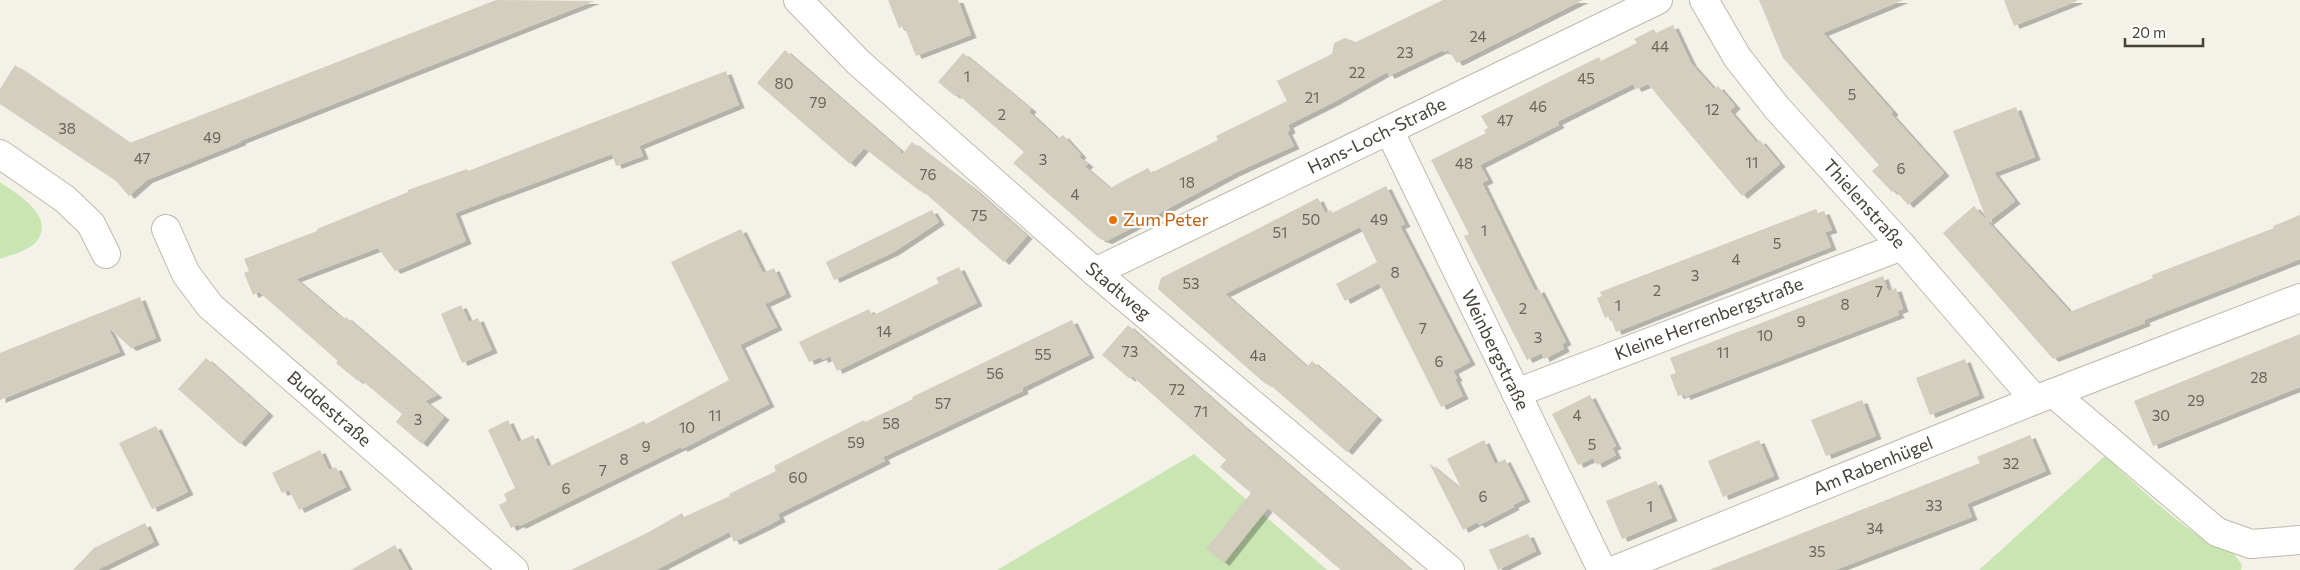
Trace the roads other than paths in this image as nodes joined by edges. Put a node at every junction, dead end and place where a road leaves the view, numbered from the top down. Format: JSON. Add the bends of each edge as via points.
{"nodes":[{"id":1,"x":798,"y":0,"type":"edge"},
{"id":2,"x":1658,"y":0,"type":"edge"},
{"id":3,"x":1704,"y":0,"type":"edge"},
{"id":4,"x":1389,"y":130,"type":"junction"},
{"id":5,"x":0,"y":154,"type":"edge"},
{"id":6,"x":166,"y":229,"type":"dead end"},
{"id":7,"x":1902,"y":246,"type":"junction"},
{"id":8,"x":106,"y":254,"type":"dead end"},
{"id":9,"x":1095,"y":272,"type":"junction"},
{"id":10,"x":2300,"y":298,"type":"edge"},
{"id":11,"x":1516,"y":393,"type":"junction"},
{"id":12,"x":2044,"y":396,"type":"junction"},
{"id":13,"x":2300,"y":540,"type":"edge"},
{"id":14,"x":514,"y":570,"type":"edge"},
{"id":15,"x":1450,"y":570,"type":"edge"},
{"id":16,"x":1602,"y":570,"type":"edge"},
{"id":17,"x":1615,"y":570,"type":"edge"}],
"edges":[{"from":1,"to":9,"type":"street","name":"Stadtweg","via":[[858,62]]},
{"from":2,"to":4,"type":"street","name":"Hans-Loch-Straße"},
{"from":3,"to":7,"type":"street","name":"Thielenstraße","via":[[1737,57],[1777,108]]},
{"from":4,"to":9,"type":"street","name":"Hans-Loch-Straße"},
{"from":4,"to":11,"type":"street","name":"Weinbergstraße"},
{"from":5,"to":8,"type":"street","via":[[65,199],[91,224]]},
{"from":6,"to":14,"type":"street","name":"Buddestraße","via":[[186,274],[210,306]]},
{"from":7,"to":11,"type":"street","name":"Kleine Herrenbergstraße"},
{"from":7,"to":12,"type":"street","name":"Thielenstraße"},
{"from":9,"to":15,"type":"street","name":"Stadtweg"},
{"from":10,"to":12,"type":"street","name":"Am Rabenhügel"},
{"from":11,"to":16,"type":"street","name":"Weinbergstraße"},
{"from":12,"to":13,"type":"street","via":[[2217,532],[2251,544]]},
{"from":12,"to":17,"type":"street","name":"Am Rabenhügel","via":[[1689,531]]}]}
